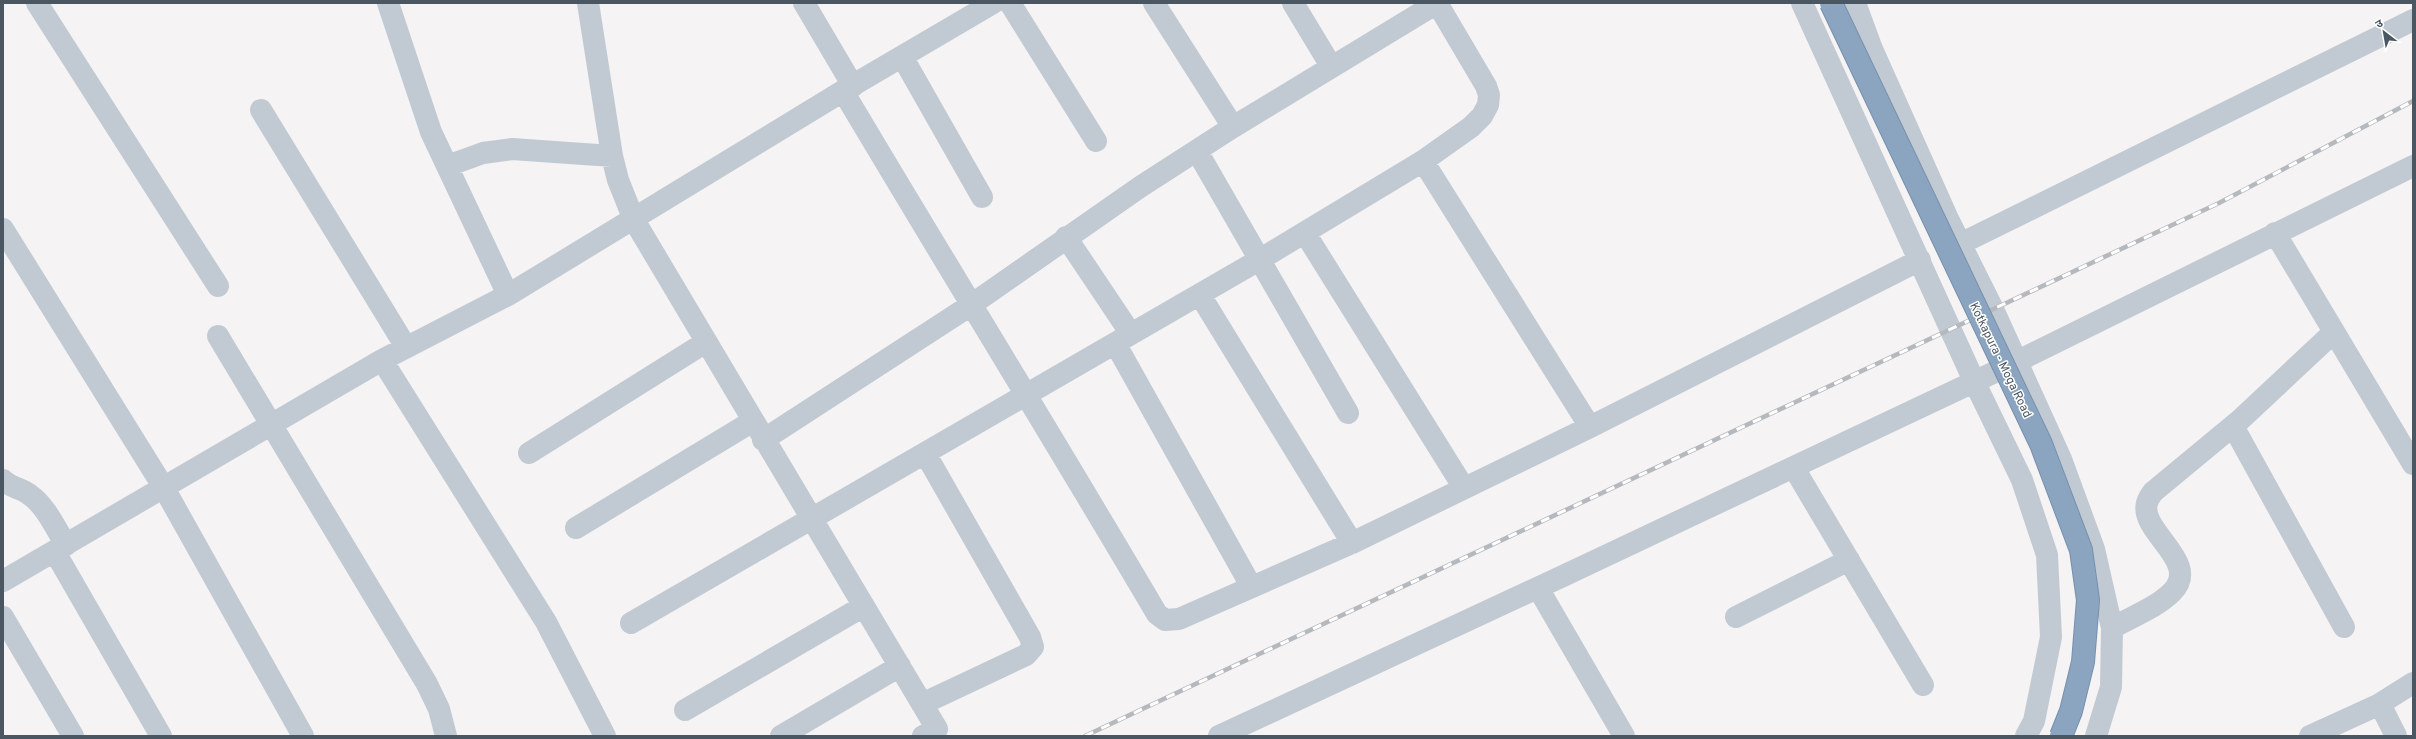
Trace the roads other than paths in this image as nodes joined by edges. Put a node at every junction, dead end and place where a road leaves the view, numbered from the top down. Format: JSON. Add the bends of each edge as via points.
{"nodes":[{"id":1,"x":37,"y":3,"type":"edge"},
{"id":2,"x":388,"y":3,"type":"edge"},
{"id":3,"x":588,"y":3,"type":"edge"},
{"id":4,"x":804,"y":3,"type":"edge"},
{"id":5,"x":993,"y":3,"type":"edge"},
{"id":6,"x":1010,"y":3,"type":"edge"},
{"id":7,"x":1154,"y":3,"type":"edge"},
{"id":8,"x":1293,"y":3,"type":"edge"},
{"id":9,"x":1437,"y":3,"type":"edge"},
{"id":10,"x":1802,"y":3,"type":"edge"},
{"id":11,"x":1830,"y":3,"type":"edge"},
{"id":12,"x":1855,"y":3,"type":"edge"},
{"id":13,"x":967,"y":10,"type":"edge"},
{"id":14,"x":2413,"y":20,"type":"edge"},
{"id":15,"x":903,"y":58,"type":"junction"},
{"id":16,"x":1331,"y":66,"type":"junction"},
{"id":17,"x":848,"y":89,"type":"junction"},
{"id":18,"x":261,"y":110,"type":"dead end"},
{"id":19,"x":1233,"y":127,"type":"junction"},
{"id":20,"x":1096,"y":141,"type":"dead end"},
{"id":21,"x":1197,"y":151,"type":"junction"},
{"id":22,"x":612,"y":156,"type":"junction"},
{"id":23,"x":1423,"y":162,"type":"junction"},
{"id":24,"x":447,"y":166,"type":"junction"},
{"id":25,"x":2413,"y":166,"type":"edge"},
{"id":26,"x":982,"y":197,"type":"dead end"},
{"id":27,"x":634,"y":220,"type":"junction"},
{"id":28,"x":3,"y":229,"type":"edge"},
{"id":29,"x":1305,"y":233,"type":"junction"},
{"id":30,"x":2275,"y":233,"type":"junction"},
{"id":31,"x":1066,"y":237,"type":"junction"},
{"id":32,"x":1960,"y":244,"type":"junction"},
{"id":33,"x":1259,"y":260,"type":"junction"},
{"id":34,"x":1920,"y":260,"type":"junction"},
{"id":35,"x":218,"y":286,"type":"dead end"},
{"id":36,"x":508,"y":295,"type":"junction"},
{"id":37,"x":1200,"y":295,"type":"junction"},
{"id":38,"x":971,"y":305,"type":"junction"},
{"id":39,"x":2334,"y":332,"type":"junction"},
{"id":40,"x":218,"y":336,"type":"dead end"},
{"id":41,"x":1123,"y":339,"type":"junction"},
{"id":42,"x":706,"y":342,"type":"junction"},
{"id":43,"x":406,"y":347,"type":"junction"},
{"id":44,"x":382,"y":360,"type":"junction"},
{"id":45,"x":2016,"y":362,"type":"junction"},
{"id":46,"x":1974,"y":381,"type":"junction"},
{"id":47,"x":1027,"y":394,"type":"junction"},
{"id":48,"x":1348,"y":413,"type":"dead end"},
{"id":49,"x":270,"y":424,"type":"junction"},
{"id":50,"x":2233,"y":426,"type":"junction"},
{"id":51,"x":1590,"y":427,"type":"junction"},
{"id":52,"x":758,"y":431,"type":"junction"},
{"id":53,"x":529,"y":453,"type":"dead end"},
{"id":54,"x":926,"y":453,"type":"junction"},
{"id":55,"x":2413,"y":464,"type":"edge"},
{"id":56,"x":1794,"y":468,"type":"junction"},
{"id":57,"x":3,"y":480,"type":"edge"},
{"id":58,"x":164,"y":488,"type":"junction"},
{"id":59,"x":1464,"y":488,"type":"junction"},
{"id":60,"x":811,"y":520,"type":"junction"},
{"id":61,"x":576,"y":528,"type":"dead end"},
{"id":62,"x":1352,"y":543,"type":"junction"},
{"id":63,"x":61,"y":548,"type":"junction"},
{"id":64,"x":1849,"y":560,"type":"junction"},
{"id":65,"x":3,"y":581,"type":"edge"},
{"id":66,"x":1251,"y":586,"type":"junction"},
{"id":67,"x":1538,"y":588,"type":"junction"},
{"id":68,"x":864,"y":606,"type":"junction"},
{"id":69,"x":3,"y":617,"type":"edge"},
{"id":70,"x":1736,"y":617,"type":"dead end"},
{"id":71,"x":631,"y":623,"type":"dead end"},
{"id":72,"x":2344,"y":627,"type":"dead end"},
{"id":73,"x":2112,"y":628,"type":"junction"},
{"id":74,"x":900,"y":666,"type":"junction"},
{"id":75,"x":2413,"y":683,"type":"edge"},
{"id":76,"x":1923,"y":685,"type":"dead end"},
{"id":77,"x":922,"y":704,"type":"junction"},
{"id":78,"x":2380,"y":704,"type":"junction"},
{"id":79,"x":684,"y":710,"type":"dead end"},
{"id":80,"x":73,"y":736,"type":"edge"},
{"id":81,"x":161,"y":736,"type":"edge"},
{"id":82,"x":302,"y":736,"type":"edge"},
{"id":83,"x":446,"y":736,"type":"edge"},
{"id":84,"x":605,"y":736,"type":"edge"},
{"id":85,"x":781,"y":736,"type":"edge"},
{"id":86,"x":923,"y":736,"type":"edge"},
{"id":87,"x":1219,"y":736,"type":"edge"},
{"id":88,"x":1624,"y":736,"type":"edge"},
{"id":89,"x":2026,"y":736,"type":"edge"},
{"id":90,"x":2061,"y":736,"type":"edge"},
{"id":91,"x":2096,"y":736,"type":"edge"},
{"id":92,"x":2310,"y":736,"type":"edge"},
{"id":93,"x":2396,"y":736,"type":"edge"}],
"edges":[{"from":1,"to":35,"type":"street"},
{"from":2,"to":24,"type":"street","via":[[425,117]]},
{"from":3,"to":22,"type":"street"},
{"from":4,"to":17,"type":"street"},
{"from":5,"to":13,"type":"street"},
{"from":6,"to":20,"type":"street"},
{"from":7,"to":19,"type":"street"},
{"from":8,"to":16,"type":"street"},
{"from":9,"to":16,"type":"street"},
{"from":9,"to":23,"type":"street","via":[[1489,95],[1488,105],[1482,116]]},
{"from":10,"to":34,"type":"street"},
{"from":11,"to":90,"type":"highway","name":"Kotkapura - Moga Road","bridge":true,"via":[[2041,444],[2081,550],[2088,600],[2083,662],[2071,711]]},
{"from":12,"to":32,"type":"street","via":[[1872,49]]},
{"from":13,"to":15,"type":"street"},
{"from":14,"to":32,"type":"street"},
{"from":15,"to":17,"type":"street"},
{"from":15,"to":26,"type":"street"},
{"from":16,"to":19,"type":"street"},
{"from":17,"to":27,"type":"street"},
{"from":17,"to":38,"type":"street"},
{"from":18,"to":43,"type":"street"},
{"from":19,"to":21,"type":"street"},
{"from":21,"to":31,"type":"street"},
{"from":21,"to":33,"type":"street"},
{"from":22,"to":24,"type":"street","via":[[512,149],[483,153]]},
{"from":22,"to":27,"type":"street","via":[[618,180]]},
{"from":23,"to":29,"type":"street"},
{"from":23,"to":51,"type":"street"},
{"from":24,"to":36,"type":"street"},
{"from":25,"to":30,"type":"street"},
{"from":27,"to":36,"type":"street"},
{"from":27,"to":42,"type":"street"},
{"from":28,"to":58,"type":"street"},
{"from":29,"to":33,"type":"street"},
{"from":29,"to":59,"type":"street"},
{"from":30,"to":39,"type":"street"},
{"from":30,"to":45,"type":"street"},
{"from":31,"to":38,"type":"street"},
{"from":31,"to":41,"type":"street"},
{"from":32,"to":45,"type":"street"},
{"from":33,"to":37,"type":"street"},
{"from":33,"to":48,"type":"street"},
{"from":34,"to":46,"type":"street"},
{"from":34,"to":51,"type":"street"},
{"from":36,"to":43,"type":"street"},
{"from":37,"to":41,"type":"street"},
{"from":37,"to":62,"type":"street"},
{"from":38,"to":47,"type":"street"},
{"from":38,"to":52,"type":"street"},
{"from":39,"to":50,"type":"street"},
{"from":39,"to":55,"type":"street"},
{"from":40,"to":49,"type":"street"},
{"from":41,"to":47,"type":"street"},
{"from":41,"to":66,"type":"street"},
{"from":42,"to":52,"type":"street"},
{"from":42,"to":53,"type":"street"},
{"from":43,"to":44,"type":"street"},
{"from":44,"to":49,"type":"street"},
{"from":44,"to":84,"type":"street","via":[[546,622]]},
{"from":45,"to":46,"type":"street"},
{"from":45,"to":73,"type":"street","via":[[2061,459],[2091,541]]},
{"from":46,"to":56,"type":"street"},
{"from":46,"to":89,"type":"street","via":[[2022,480],[2047,555],[2051,637],[2034,721]]},
{"from":47,"to":54,"type":"street"},
{"from":47,"to":66,"type":"street","via":[[1160,617],[1166,620],[1179,618]]},
{"from":49,"to":58,"type":"street"},
{"from":49,"to":83,"type":"street","via":[[434,694]]},
{"from":50,"to":72,"type":"street"},
{"from":50,"to":73,"type":"street","via":[[2167,479],[2153,492],[2146,504],[2149,518],[2176,560],[2181,573],[2180,583],[2159,602]]},
{"from":51,"to":59,"type":"street"},
{"from":52,"to":60,"type":"street"},
{"from":52,"to":61,"type":"street"},
{"from":54,"to":60,"type":"street"},
{"from":54,"to":77,"type":"street","via":[[1030,637],[1033,647],[1026,656]]},
{"from":56,"to":64,"type":"street"},
{"from":56,"to":67,"type":"street"},
{"from":57,"to":63,"type":"street","via":[[38,501]]},
{"from":58,"to":63,"type":"street"},
{"from":58,"to":82,"type":"street"},
{"from":59,"to":62,"type":"street"},
{"from":60,"to":68,"type":"street"},
{"from":60,"to":71,"type":"street"},
{"from":62,"to":66,"type":"street"},
{"from":63,"to":65,"type":"street"},
{"from":63,"to":81,"type":"street"},
{"from":64,"to":70,"type":"street"},
{"from":64,"to":76,"type":"street"},
{"from":67,"to":87,"type":"street"},
{"from":67,"to":88,"type":"street"},
{"from":68,"to":74,"type":"street"},
{"from":68,"to":79,"type":"street"},
{"from":69,"to":80,"type":"street"},
{"from":73,"to":91,"type":"street","via":[[2112,687]]},
{"from":74,"to":77,"type":"street"},
{"from":74,"to":85,"type":"street"},
{"from":75,"to":78,"type":"street"},
{"from":77,"to":86,"type":"street","via":[[937,730]]},
{"from":78,"to":92,"type":"street"},
{"from":78,"to":93,"type":"street"}]}
